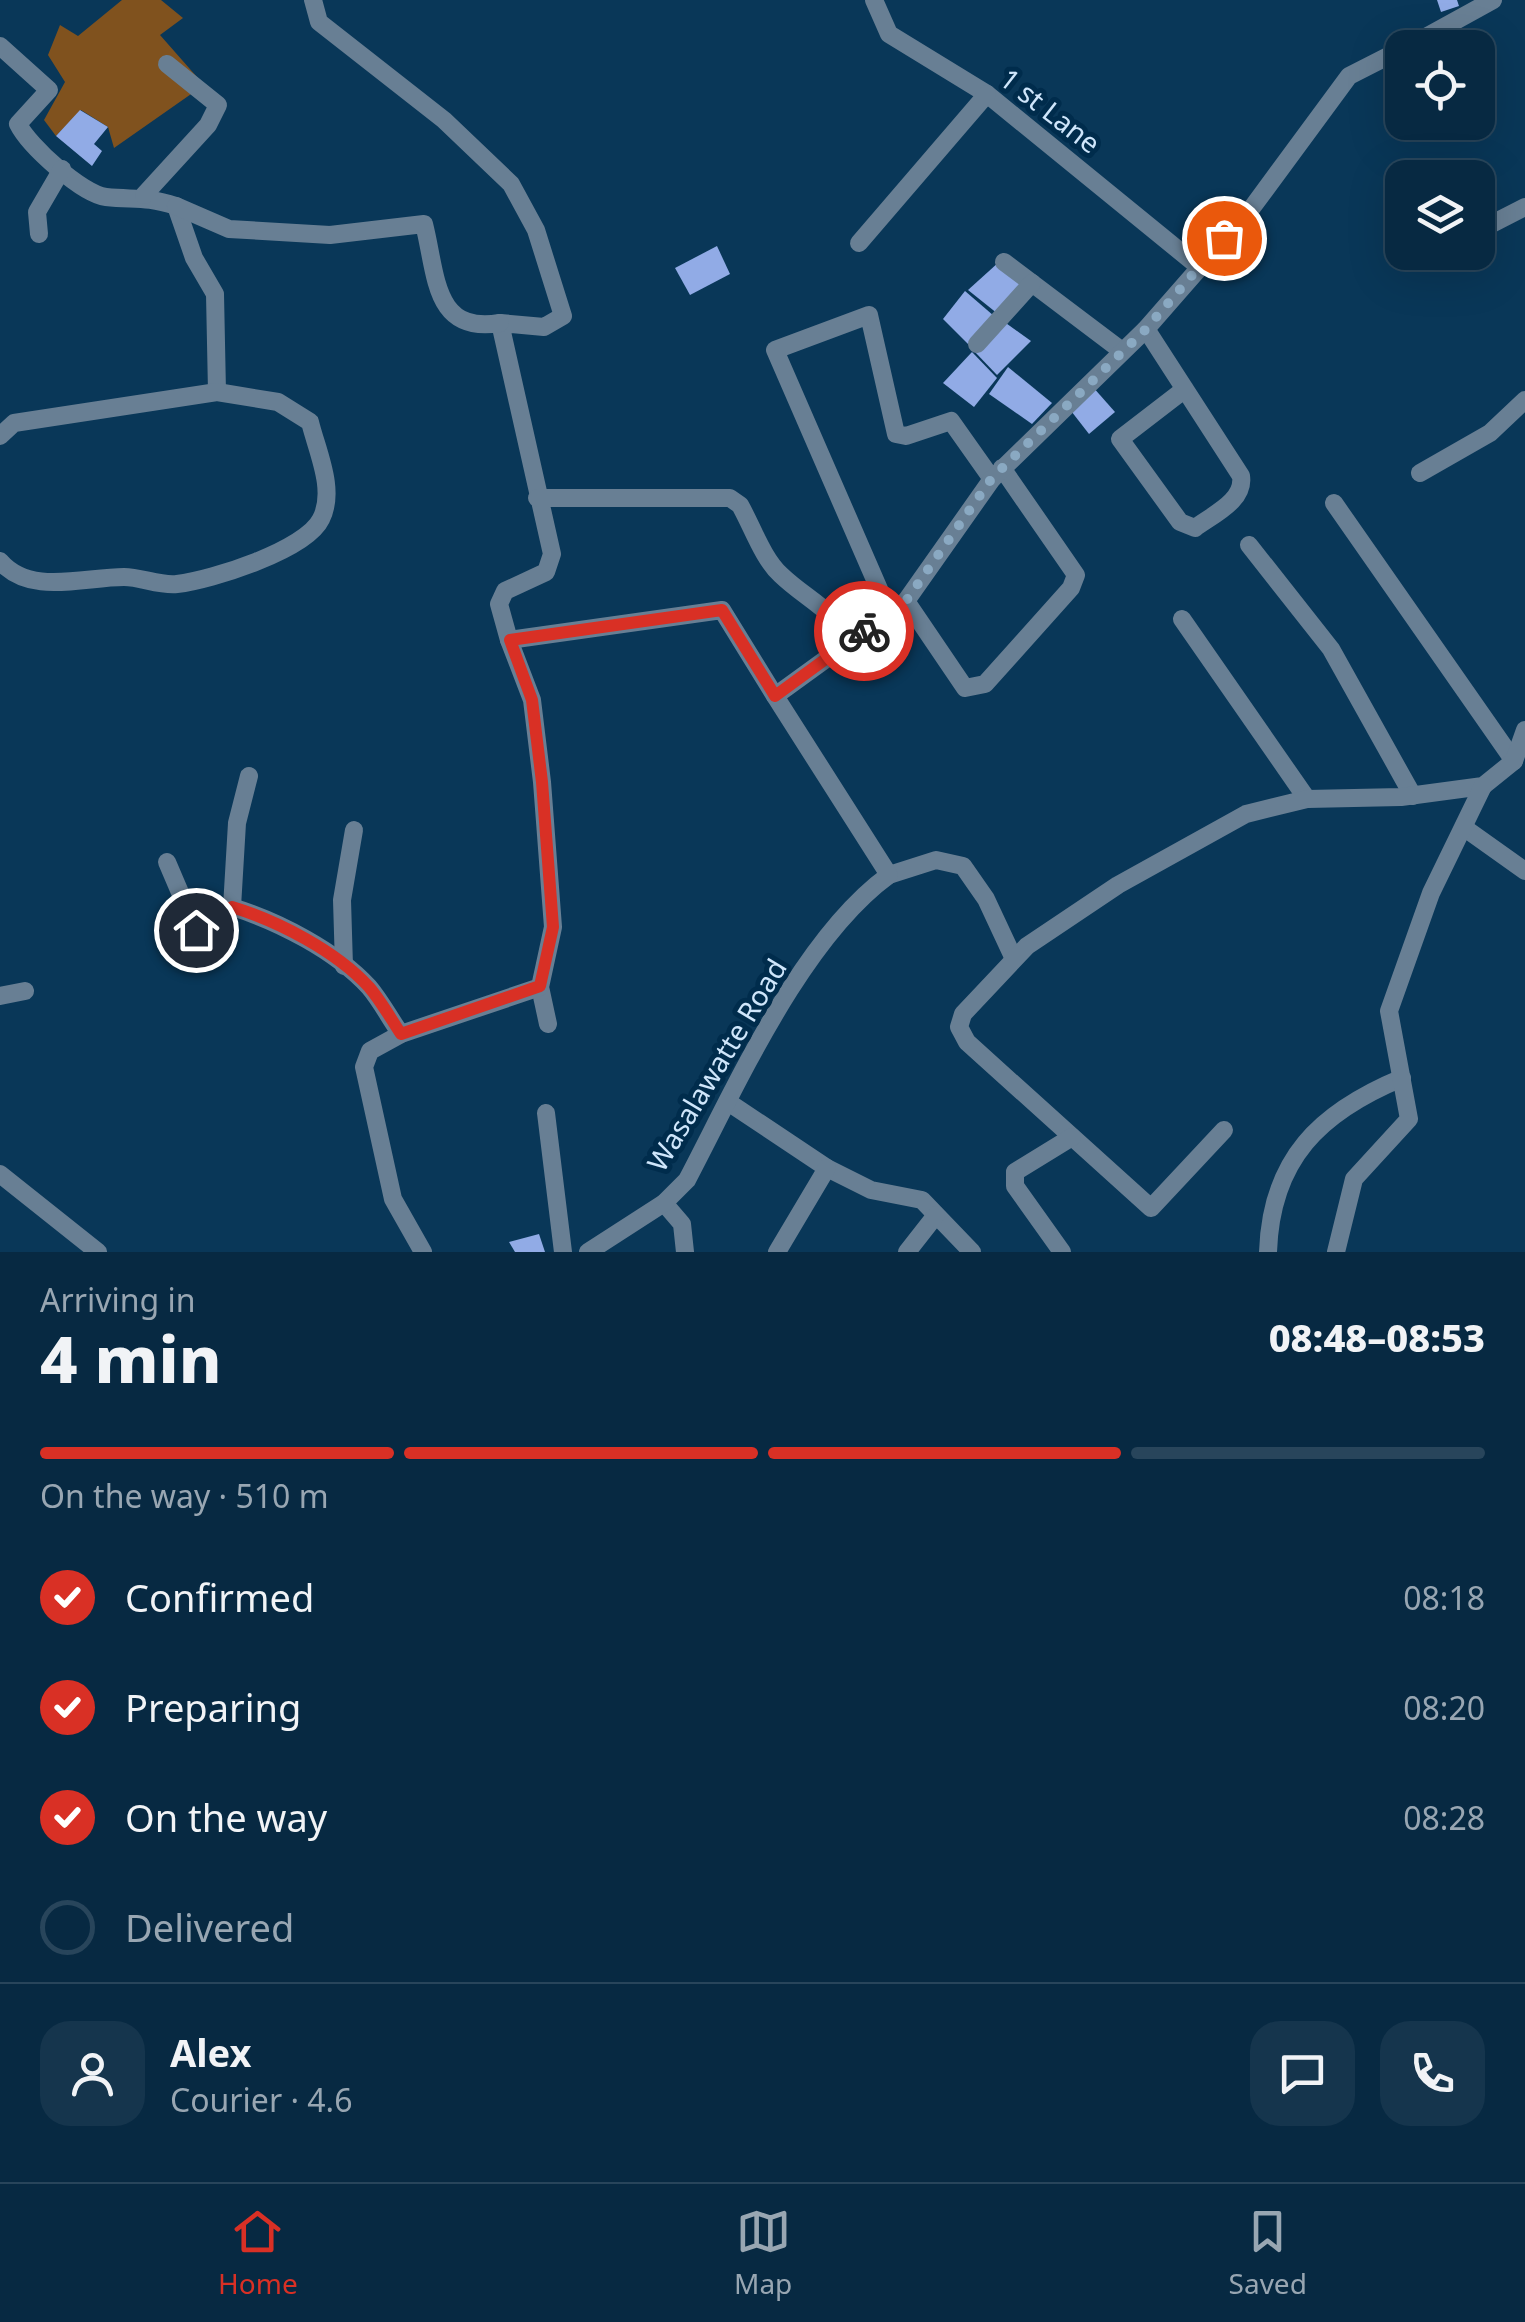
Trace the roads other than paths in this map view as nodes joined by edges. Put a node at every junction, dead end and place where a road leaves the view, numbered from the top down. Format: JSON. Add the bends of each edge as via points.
{"nodes":[{"id":1,"x":313,"y":0,"type":"edge"},
{"id":2,"x":874,"y":0,"type":"edge"},
{"id":3,"x":1493,"y":0,"type":"edge"},
{"id":4,"x":1437,"y":30,"type":"edge"},
{"id":5,"x":0,"y":46,"type":"edge"},
{"id":6,"x":1385,"y":58,"type":"edge"},
{"id":7,"x":167,"y":64,"type":"dead end"},
{"id":8,"x":987,"y":94,"type":"junction"},
{"id":9,"x":25,"y":112,"type":"junction"},
{"id":10,"x":0,"y":129,"type":"edge"},
{"id":11,"x":62,"y":169,"type":"junction"},
{"id":12,"x":144,"y":196,"type":"junction"},
{"id":13,"x":176,"y":206,"type":"junction"},
{"id":14,"x":1525,"y":207,"type":"edge"},
{"id":15,"x":1495,"y":222,"type":"edge"},
{"id":16,"x":38,"y":234,"type":"dead end"},
{"id":17,"x":860,"y":243,"type":"dead end"},
{"id":18,"x":1004,"y":262,"type":"dead end"},
{"id":19,"x":1198,"y":266,"type":"junction"},
{"id":20,"x":1032,"y":283,"type":"junction"},
{"id":21,"x":500,"y":322,"type":"junction"},
{"id":22,"x":1146,"y":329,"type":"junction"},
{"id":23,"x":977,"y":344,"type":"dead end"},
{"id":24,"x":1122,"y":352,"type":"junction"},
{"id":25,"x":1184,"y":388,"type":"junction"},
{"id":26,"x":217,"y":392,"type":"junction"},
{"id":27,"x":1525,"y":400,"type":"edge"},
{"id":28,"x":0,"y":436,"type":"edge"},
{"id":29,"x":997,"y":473,"type":"junction"},
{"id":30,"x":1420,"y":473,"type":"dead end"},
{"id":31,"x":537,"y":498,"type":"junction"},
{"id":32,"x":1334,"y":503,"type":"dead end"},
{"id":33,"x":1248,"y":544,"type":"dead end"},
{"id":34,"x":0,"y":561,"type":"edge"},
{"id":35,"x":906,"y":601,"type":"junction"},
{"id":36,"x":889,"y":612,"type":"junction"},
{"id":37,"x":1182,"y":618,"type":"dead end"},
{"id":38,"x":510,"y":640,"type":"junction"},
{"id":39,"x":850,"y":641,"type":"junction"},
{"id":40,"x":775,"y":696,"type":"junction"},
{"id":41,"x":1525,"y":730,"type":"edge"},
{"id":42,"x":1514,"y":762,"type":"junction"},
{"id":43,"x":250,"y":776,"type":"dead end"},
{"id":44,"x":1483,"y":786,"type":"junction"},
{"id":45,"x":1413,"y":796,"type":"junction"},
{"id":46,"x":1307,"y":798,"type":"junction"},
{"id":47,"x":1466,"y":829,"type":"junction"},
{"id":48,"x":354,"y":830,"type":"dead end"},
{"id":49,"x":168,"y":862,"type":"dead end"},
{"id":50,"x":1525,"y":871,"type":"edge"},
{"id":51,"x":889,"y":876,"type":"junction"},
{"id":52,"x":232,"y":907,"type":"junction"},
{"id":53,"x":196,"y":930,"type":"junction"},
{"id":54,"x":170,"y":945,"type":"dead end"},
{"id":55,"x":1014,"y":959,"type":"junction"},
{"id":56,"x":344,"y":966,"type":"junction"},
{"id":57,"x":540,"y":986,"type":"junction"},
{"id":58,"x":25,"y":991,"type":"dead end"},
{"id":59,"x":0,"y":996,"type":"edge"},
{"id":60,"x":548,"y":1024,"type":"dead end"},
{"id":61,"x":401,"y":1034,"type":"junction"},
{"id":62,"x":1402,"y":1078,"type":"junction"},
{"id":63,"x":728,"y":1102,"type":"junction"},
{"id":64,"x":546,"y":1113,"type":"dead end"},
{"id":65,"x":1224,"y":1130,"type":"dead end"},
{"id":66,"x":1072,"y":1138,"type":"junction"},
{"id":67,"x":828,"y":1168,"type":"junction"},
{"id":68,"x":0,"y":1174,"type":"edge"},
{"id":69,"x":664,"y":1203,"type":"junction"},
{"id":70,"x":936,"y":1215,"type":"junction"},
{"id":71,"x":98,"y":1252,"type":"edge"},
{"id":72,"x":423,"y":1252,"type":"edge"},
{"id":73,"x":563,"y":1252,"type":"edge"},
{"id":74,"x":588,"y":1252,"type":"edge"},
{"id":75,"x":685,"y":1252,"type":"edge"},
{"id":76,"x":777,"y":1252,"type":"edge"},
{"id":77,"x":906,"y":1252,"type":"edge"},
{"id":78,"x":972,"y":1252,"type":"edge"},
{"id":79,"x":1062,"y":1252,"type":"edge"},
{"id":80,"x":1268,"y":1252,"type":"edge"},
{"id":81,"x":1336,"y":1252,"type":"edge"}],
"edges":[{"from":1,"to":21,"type":"street","via":[[319,22],[444,120],[511,184],[536,230],[563,316],[544,327]]},
{"from":2,"to":8,"type":"street","name":"1 st Lane","via":[[889,34]]},
{"from":3,"to":4,"type":"street"},
{"from":5,"to":9,"type":"street","via":[[49,90]]},
{"from":6,"to":19,"type":"street","via":[[1349,76],[1251,210]]},
{"from":7,"to":12,"type":"street","via":[[218,105]]},
{"from":8,"to":17,"type":"street"},
{"from":8,"to":19,"type":"street","name":"1 st Lane"},
{"from":9,"to":10,"type":"street"},
{"from":9,"to":11,"type":"street","via":[[18,124],[24,137]]},
{"from":11,"to":12,"type":"street","via":[[102,197]]},
{"from":11,"to":16,"type":"street","via":[[36,212]]},
{"from":12,"to":13,"type":"street"},
{"from":13,"to":21,"type":"street","via":[[229,229],[330,236],[424,224],[444,301],[456,320],[472,327]]},
{"from":13,"to":26,"type":"street","via":[[215,294]]},
{"from":14,"to":15,"type":"street"},
{"from":18,"to":20,"type":"street"},
{"from":19,"to":22,"type":"street"},
{"from":20,"to":23,"type":"street"},
{"from":20,"to":24,"type":"street"},
{"from":21,"to":31,"type":"street"},
{"from":22,"to":24,"type":"street"},
{"from":22,"to":25,"type":"street"},
{"from":24,"to":29,"type":"street"},
{"from":25,"to":25,"type":"street","via":[[1242,486],[1195,528],[1180,522],[1120,440]]},
{"from":26,"to":28,"type":"street","via":[[14,424]]},
{"from":26,"to":34,"type":"street","via":[[278,402],[310,422],[327,489],[312,536],[243,566],[176,584],[127,576],[46,583],[11,574]]},
{"from":27,"to":30,"type":"street","via":[[1490,434]]},
{"from":29,"to":35,"type":"street"},
{"from":29,"to":35,"type":"street","via":[[1076,574],[1071,588],[985,684],[972,689]]},
{"from":29,"to":36,"type":"street","via":[[950,421],[896,434],[869,315],[775,350]]},
{"from":31,"to":38,"type":"street","via":[[552,554],[546,572],[505,590],[499,604]]},
{"from":31,"to":39,"type":"street","via":[[730,498],[778,574],[818,600]]},
{"from":32,"to":42,"type":"street"},
{"from":33,"to":45,"type":"street","via":[[1331,649]]},
{"from":35,"to":36,"type":"street"},
{"from":36,"to":39,"type":"street"},
{"from":37,"to":46,"type":"street"},
{"from":38,"to":40,"type":"street","via":[[722,610]]},
{"from":38,"to":57,"type":"street","via":[[532,700],[542,782],[553,927]]},
{"from":39,"to":40,"type":"street"},
{"from":40,"to":51,"type":"street"},
{"from":41,"to":42,"type":"street"},
{"from":42,"to":44,"type":"street"},
{"from":43,"to":52,"type":"street","via":[[236,823]]},
{"from":44,"to":45,"type":"street"},
{"from":44,"to":47,"type":"street"},
{"from":45,"to":46,"type":"street"},
{"from":46,"to":55,"type":"street","via":[[1246,814],[1118,885]]},
{"from":47,"to":50,"type":"street"},
{"from":47,"to":62,"type":"street","via":[[1431,893],[1390,1011]]},
{"from":48,"to":56,"type":"street","via":[[342,900]]},
{"from":49,"to":53,"type":"street"},
{"from":51,"to":55,"type":"street","via":[[936,860],[964,866]]},
{"from":51,"to":63,"type":"street","name":"Wasalawatte Road","via":[[868,890],[784,996]]},
{"from":52,"to":53,"type":"street"},
{"from":52,"to":56,"type":"street","via":[[264,917]]},
{"from":53,"to":54,"type":"street"},
{"from":55,"to":66,"type":"street","via":[[958,1027]]},
{"from":56,"to":61,"type":"street"},
{"from":57,"to":60,"type":"street"},
{"from":57,"to":61,"type":"street"},
{"from":58,"to":59,"type":"street"},
{"from":61,"to":72,"type":"street","via":[[370,1051],[364,1067],[393,1199]]},
{"from":62,"to":80,"type":"street","via":[[1361,1095],[1311,1131],[1270,1210]]},
{"from":62,"to":81,"type":"street","via":[[1409,1118],[1354,1180]]},
{"from":63,"to":67,"type":"street"},
{"from":63,"to":69,"type":"street","name":"Wasalawatte Road","via":[[687,1180]]},
{"from":64,"to":73,"type":"street"},
{"from":65,"to":66,"type":"street","via":[[1151,1208]]},
{"from":66,"to":79,"type":"street","via":[[1015,1172],[1015,1186]]},
{"from":67,"to":70,"type":"street","via":[[872,1190],[922,1200]]},
{"from":67,"to":76,"type":"street"},
{"from":68,"to":71,"type":"street"},
{"from":69,"to":74,"type":"street","name":"Wasalawatte Road"},
{"from":69,"to":75,"type":"street","via":[[682,1224]]},
{"from":70,"to":77,"type":"street"},
{"from":70,"to":78,"type":"street"}]}
